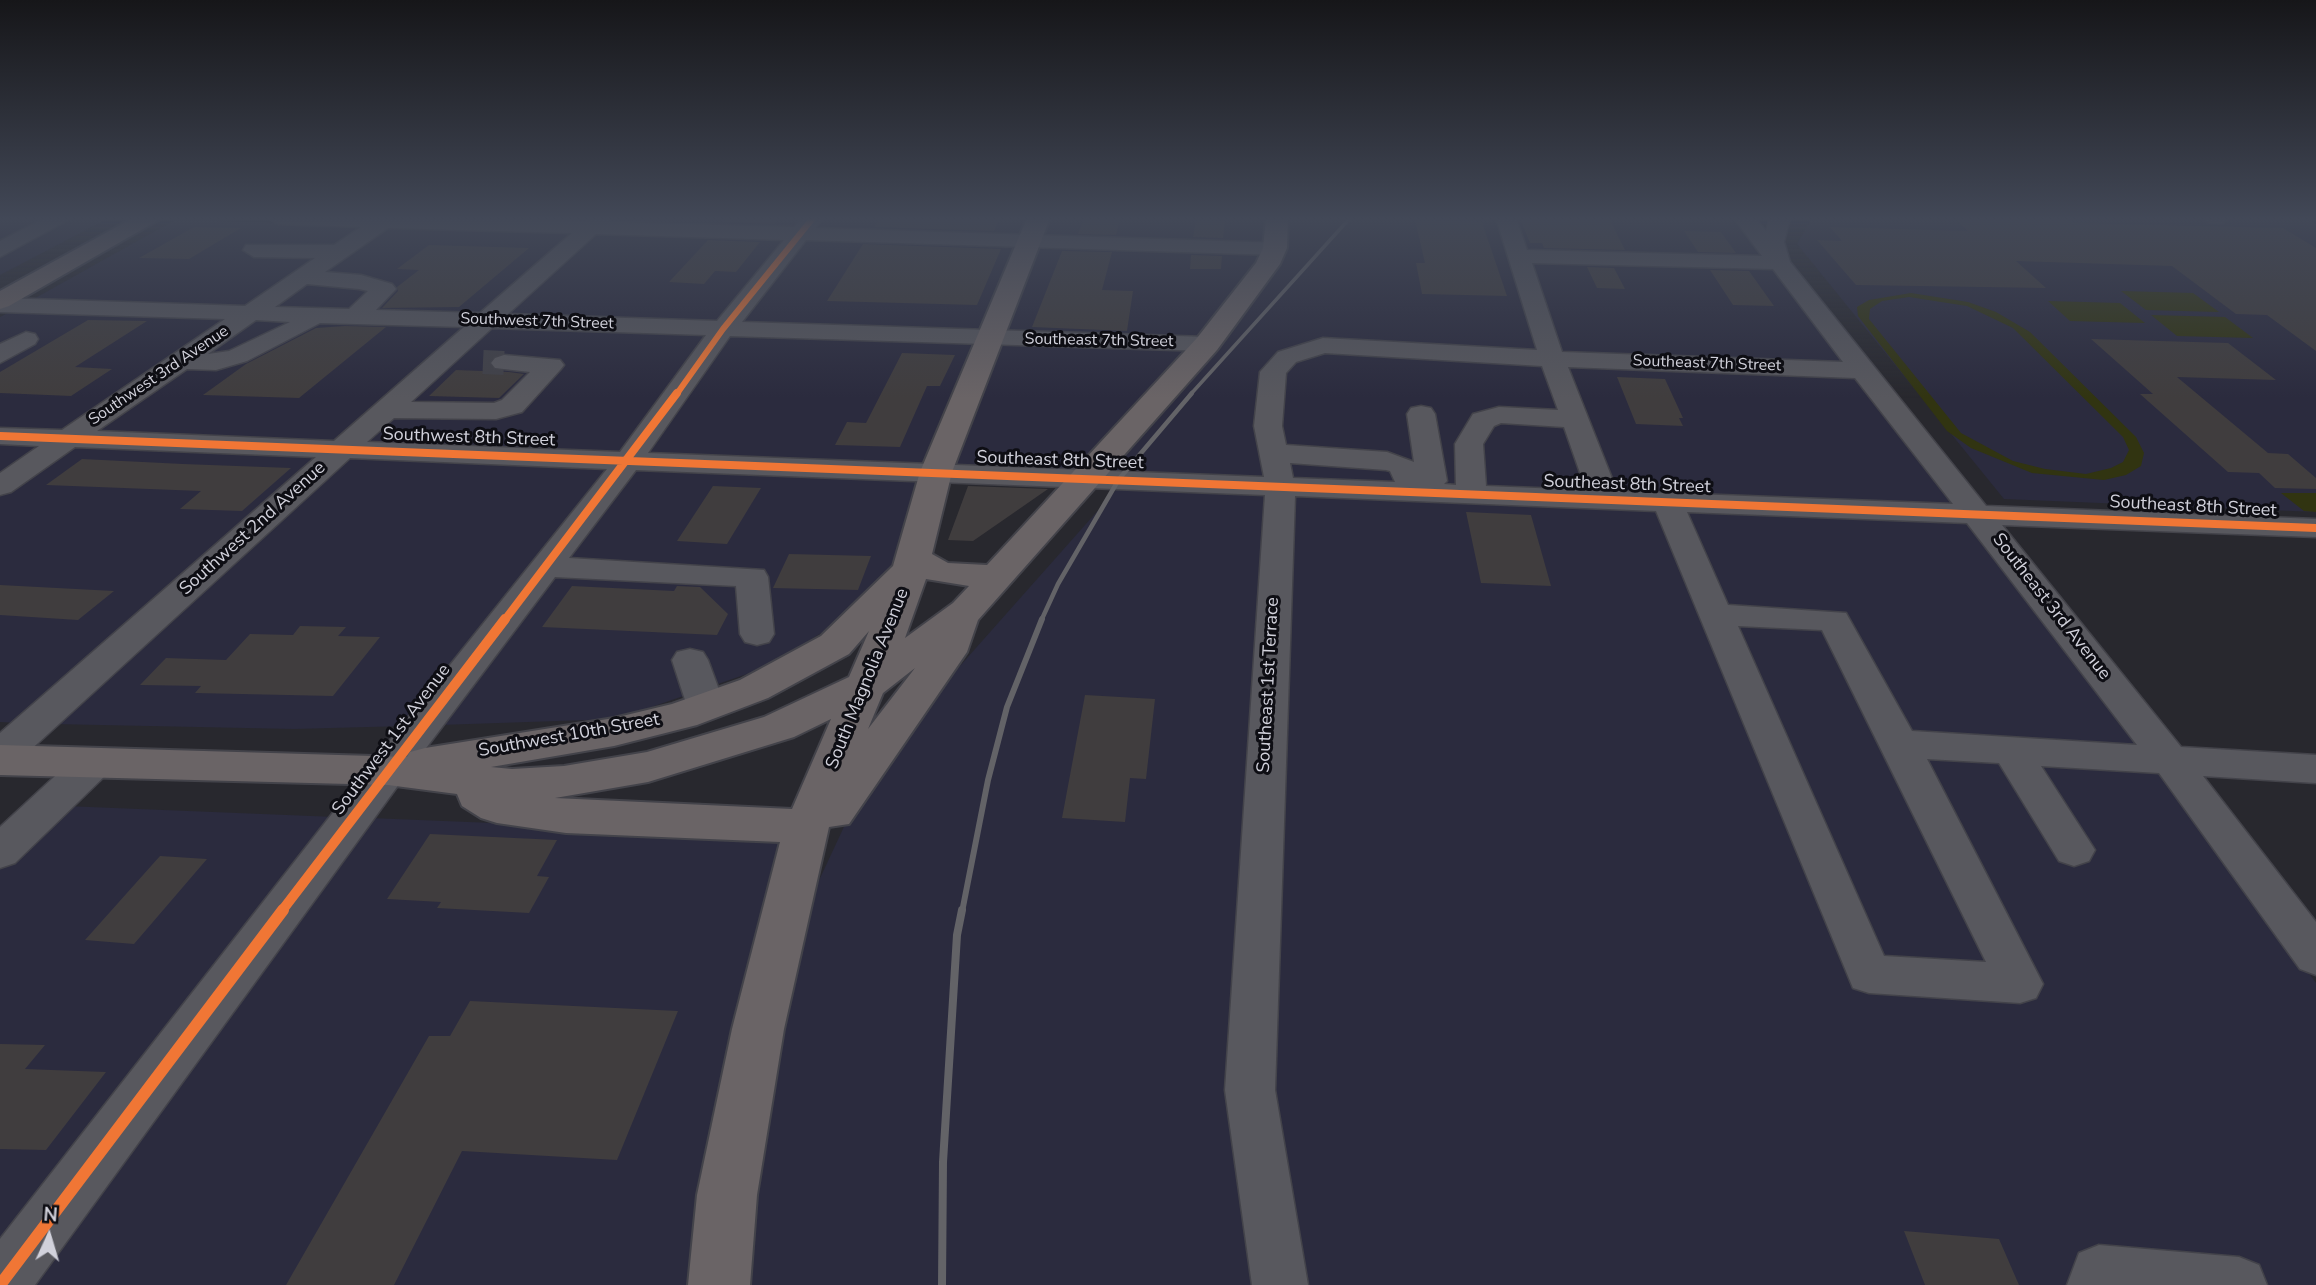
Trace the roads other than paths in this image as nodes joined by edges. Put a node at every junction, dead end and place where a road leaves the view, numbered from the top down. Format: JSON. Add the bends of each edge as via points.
{"nodes":[{"id":1,"x":44,"y":278,"type":"edge"},
{"id":2,"x":301,"y":278,"type":"edge"},
{"id":3,"x":323,"y":278,"type":"edge"},
{"id":4,"x":534,"y":278,"type":"edge"},
{"id":5,"x":764,"y":278,"type":"edge"},
{"id":6,"x":1014,"y":278,"type":"edge"},
{"id":7,"x":1258,"y":278,"type":"edge"},
{"id":8,"x":1526,"y":278,"type":"edge"},
{"id":9,"x":1791,"y":278,"type":"edge"},
{"id":10,"x":0,"y":303,"type":"edge"},
{"id":11,"x":253,"y":311,"type":"junction"},
{"id":12,"x":317,"y":314,"type":"junction"},
{"id":13,"x":357,"y":315,"type":"junction"},
{"id":14,"x":487,"y":320,"type":"junction"},
{"id":15,"x":723,"y":329,"type":"junction"},
{"id":16,"x":0,"y":337,"type":"edge"},
{"id":17,"x":990,"y":339,"type":"junction"},
{"id":18,"x":1207,"y":344,"type":"junction"},
{"id":19,"x":0,"y":355,"type":"edge"},
{"id":20,"x":1552,"y":359,"type":"junction"},
{"id":21,"x":181,"y":361,"type":"junction"},
{"id":22,"x":441,"y":361,"type":"junction"},
{"id":23,"x":473,"y":362,"type":"tunnel mouth"},
{"id":24,"x":505,"y":363,"type":"tunnel mouth"},
{"id":25,"x":1862,"y":370,"type":"junction"},
{"id":26,"x":387,"y":410,"type":"junction"},
{"id":27,"x":1421,"y":414,"type":"dead end"},
{"id":28,"x":1574,"y":419,"type":"junction"},
{"id":29,"x":0,"y":436,"type":"edge"},
{"id":30,"x":70,"y":437,"type":"junction"},
{"id":31,"x":344,"y":449,"type":"junction"},
{"id":32,"x":1273,"y":453,"type":"junction"},
{"id":33,"x":628,"y":461,"type":"junction"},
{"id":34,"x":936,"y":472,"type":"junction"},
{"id":35,"x":1089,"y":478,"type":"junction"},
{"id":36,"x":0,"y":486,"type":"edge"},
{"id":37,"x":1280,"y":486,"type":"junction"},
{"id":38,"x":1423,"y":486,"type":"junction"},
{"id":39,"x":1471,"y":494,"type":"junction"},
{"id":40,"x":1605,"y":500,"type":"junction"},
{"id":41,"x":1668,"y":503,"type":"junction"},
{"id":42,"x":1978,"y":513,"type":"junction"},
{"id":43,"x":2316,"y":528,"type":"edge"},
{"id":44,"x":912,"y":560,"type":"junction"},
{"id":45,"x":546,"y":567,"type":"junction"},
{"id":46,"x":997,"y":577,"type":"junction"},
{"id":47,"x":966,"y":611,"type":"junction"},
{"id":48,"x":1716,"y":615,"type":"junction"},
{"id":49,"x":757,"y":634,"type":"dead end"},
{"id":50,"x":690,"y":660,"type":"dead end"},
{"id":51,"x":867,"y":685,"type":"junction"},
{"id":52,"x":706,"y":706,"type":"junction"},
{"id":53,"x":1900,"y":744,"type":"junction"},
{"id":54,"x":2010,"y":750,"type":"junction"},
{"id":55,"x":0,"y":758,"type":"edge"},
{"id":56,"x":2169,"y":759,"type":"junction"},
{"id":57,"x":94,"y":762,"type":"junction"},
{"id":58,"x":2316,"y":769,"type":"edge"},
{"id":59,"x":388,"y":770,"type":"junction"},
{"id":60,"x":446,"y":777,"type":"junction"},
{"id":61,"x":807,"y":826,"type":"junction"},
{"id":62,"x":2074,"y":850,"type":"dead end"},
{"id":63,"x":0,"y":852,"type":"edge"},
{"id":64,"x":789,"y":904,"type":"junction"},
{"id":65,"x":2316,"y":957,"type":"edge"},
{"id":66,"x":0,"y":1285,"type":"edge"},
{"id":67,"x":719,"y":1285,"type":"edge"},
{"id":68,"x":1280,"y":1285,"type":"edge"},
{"id":69,"x":2095,"y":1285,"type":"edge"},
{"id":70,"x":2239,"y":1285,"type":"edge"}],
"edges":[{"from":1,"to":10,"type":"highway"},
{"from":2,"to":11,"type":"street","name":"Southwest 3rd Avenue"},
{"from":3,"to":13,"type":"street","via":[[384,289]]},
{"from":4,"to":14,"type":"street","name":"Southwest 2nd Avenue"},
{"from":5,"to":15,"type":"street","name":"Southwest 1st Avenue"},
{"from":6,"to":17,"type":"main road","name":"South Magnolia Avenue"},
{"from":7,"to":18,"type":"main road"},
{"from":8,"to":20,"type":"street"},
{"from":9,"to":25,"type":"street","name":"Southeast 3rd Avenue"},
{"from":10,"to":11,"type":"street","name":"Southwest 7th Street"},
{"from":11,"to":12,"type":"street","name":"Southwest 7th Street"},
{"from":11,"to":21,"type":"street","name":"Southwest 3rd Avenue"},
{"from":12,"to":13,"type":"street","name":"Southwest 7th Street"},
{"from":12,"to":21,"type":"street","via":[[238,356],[216,362]]},
{"from":13,"to":14,"type":"street","name":"Southwest 7th Street"},
{"from":14,"to":15,"type":"street","name":"Southwest 7th Street"},
{"from":14,"to":22,"type":"street","name":"Southwest 2nd Avenue"},
{"from":15,"to":17,"type":"street","name":"Southwest 7th Street"},
{"from":15,"to":33,"type":"street","name":"Southwest 1st Avenue"},
{"from":16,"to":19,"type":"street","via":[[26,339]]},
{"from":17,"to":18,"type":"street","name":"Southeast 7th Street"},
{"from":17,"to":34,"type":"main road","name":"South Magnolia Avenue"},
{"from":18,"to":35,"type":"main road"},
{"from":20,"to":25,"type":"street","name":"Southeast 7th Street"},
{"from":20,"to":28,"type":"street"},
{"from":20,"to":32,"type":"street","name":"Southeast 1st Terrace","via":[[1323,345],[1287,357],[1273,372],[1268,426]]},
{"from":21,"to":30,"type":"street","name":"Southwest 3rd Avenue"},
{"from":22,"to":23,"type":"street"},
{"from":22,"to":26,"type":"street","name":"Southwest 2nd Avenue"},
{"from":24,"to":26,"type":"street","via":[[551,365],[512,406],[496,411]]},
{"from":25,"to":42,"type":"street","name":"Southeast 3rd Avenue"},
{"from":26,"to":31,"type":"street","name":"Southwest 2nd Avenue"},
{"from":27,"to":38,"type":"street"},
{"from":28,"to":39,"type":"street","via":[[1499,415],[1483,420],[1469,444]]},
{"from":28,"to":40,"type":"street"},
{"from":29,"to":30,"type":"street","name":"Southwest 8th Street"},
{"from":30,"to":31,"type":"street","name":"Southwest 8th Street"},
{"from":30,"to":36,"type":"street","name":"Southwest 3rd Avenue"},
{"from":31,"to":33,"type":"street","name":"Southwest 8th Street"},
{"from":31,"to":55,"type":"street","name":"Southwest 2nd Avenue"},
{"from":32,"to":37,"type":"street","name":"Southeast 1st Terrace"},
{"from":32,"to":38,"type":"street","via":[[1387,461],[1402,465]]},
{"from":33,"to":34,"type":"street","name":"Southwest 8th Street"},
{"from":33,"to":45,"type":"street","name":"Southwest 1st Avenue"},
{"from":34,"to":35,"type":"street","name":"Southeast 8th Street"},
{"from":34,"to":44,"type":"main road","name":"South Magnolia Avenue"},
{"from":35,"to":37,"type":"street","name":"Southeast 8th Street"},
{"from":35,"to":46,"type":"main road"},
{"from":37,"to":38,"type":"street","name":"Southeast 8th Street"},
{"from":37,"to":68,"type":"street","name":"Southeast 1st Terrace","via":[[1250,1090]]},
{"from":38,"to":39,"type":"street","name":"Southeast 8th Street"},
{"from":39,"to":40,"type":"street","name":"Southeast 8th Street"},
{"from":40,"to":41,"type":"street","name":"Southeast 8th Street"},
{"from":41,"to":42,"type":"street","name":"Southeast 8th Street"},
{"from":41,"to":48,"type":"street"},
{"from":42,"to":43,"type":"street","name":"Southeast 8th Street"},
{"from":42,"to":56,"type":"street","name":"Southeast 3rd Avenue"},
{"from":44,"to":46,"type":"main road","via":[[942,573]]},
{"from":44,"to":51,"type":"main road","name":"South Magnolia Avenue","via":[[904,594]]},
{"from":44,"to":52,"type":"main road","name":"Southwest 10th Street","via":[[835,645],[754,688]]},
{"from":45,"to":49,"type":"street","via":[[752,577]]},
{"from":45,"to":59,"type":"street","name":"Southwest 1st Avenue"},
{"from":46,"to":47,"type":"main road"},
{"from":47,"to":51,"type":"main road","name":"Southwest 10th Street"},
{"from":47,"to":64,"type":"main road","name":"South Magnolia Avenue","via":[[948,652],[840,798]]},
{"from":48,"to":53,"type":"street","via":[[1834,620]]},
{"from":48,"to":53,"type":"street","via":[[1868,974],[2020,984]]},
{"from":50,"to":52,"type":"street"},
{"from":51,"to":60,"type":"main road","name":"Southwest 10th Street","via":[[779,727],[648,767],[564,782],[512,785]]},
{"from":51,"to":61,"type":"main road","name":"South Magnolia Avenue"},
{"from":52,"to":59,"type":"main road","name":"Southwest 10th Street","via":[[614,732]]},
{"from":53,"to":54,"type":"street"},
{"from":54,"to":56,"type":"street"},
{"from":54,"to":62,"type":"street"},
{"from":55,"to":57,"type":"main road","name":"Southwest 10th Street"},
{"from":56,"to":58,"type":"street"},
{"from":56,"to":65,"type":"street","name":"Southeast 3rd Avenue"},
{"from":57,"to":59,"type":"main road","name":"Southwest 10th Street"},
{"from":57,"to":63,"type":"street"},
{"from":59,"to":60,"type":"main road","name":"Southwest 10th Street"},
{"from":59,"to":66,"type":"street","name":"Southwest 1st Avenue"},
{"from":60,"to":61,"type":"main road","via":[[497,807],[525,811]]},
{"from":61,"to":64,"type":"main road","name":"South Magnolia Avenue"},
{"from":64,"to":67,"type":"main road","name":"South Magnolia Avenue","via":[[758,1029],[729,1182]]},
{"from":69,"to":70,"type":"street","via":[[2099,1273]]}]}
